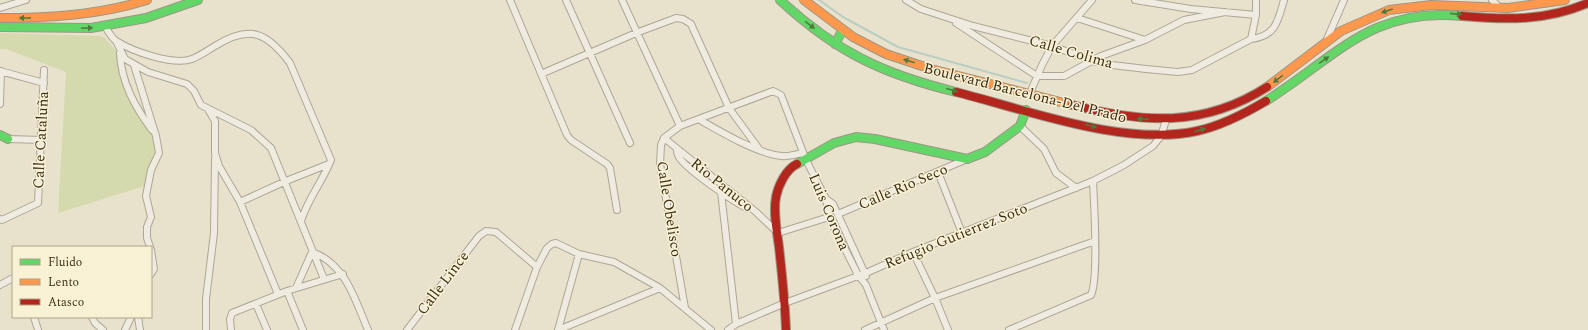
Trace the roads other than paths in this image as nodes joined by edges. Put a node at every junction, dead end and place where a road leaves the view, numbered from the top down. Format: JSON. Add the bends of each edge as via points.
{"nodes":[{"id":1,"x":26,"y":0,"type":"edge"},
{"id":2,"x":147,"y":0,"type":"edge"},
{"id":3,"x":198,"y":0,"type":"edge"},
{"id":4,"x":510,"y":0,"type":"edge"},
{"id":5,"x":566,"y":0,"type":"edge"},
{"id":6,"x":622,"y":0,"type":"edge"},
{"id":7,"x":780,"y":0,"type":"edge"},
{"id":8,"x":804,"y":0,"type":"edge"},
{"id":9,"x":906,"y":0,"type":"edge"},
{"id":10,"x":1092,"y":0,"type":"edge"},
{"id":11,"x":1135,"y":0,"type":"edge"},
{"id":12,"x":1256,"y":0,"type":"edge"},
{"id":13,"x":1284,"y":0,"type":"edge"},
{"id":14,"x":1344,"y":0,"type":"edge"},
{"id":15,"x":1492,"y":0,"type":"edge"},
{"id":16,"x":1565,"y":0,"type":"edge"},
{"id":17,"x":1588,"y":3,"type":"edge"},
{"id":18,"x":0,"y":8,"type":"edge"},
{"id":19,"x":1500,"y":8,"type":"junction"},
{"id":20,"x":1225,"y":12,"type":"junction"},
{"id":21,"x":1256,"y":15,"type":"junction"},
{"id":22,"x":0,"y":18,"type":"edge"},
{"id":23,"x":948,"y":18,"type":"junction"},
{"id":24,"x":1077,"y":18,"type":"junction"},
{"id":25,"x":105,"y":26,"type":"junction"},
{"id":26,"x":0,"y":27,"type":"edge"},
{"id":27,"x":842,"y":31,"type":"junction"},
{"id":28,"x":636,"y":32,"type":"junction"},
{"id":29,"x":1251,"y":39,"type":"junction"},
{"id":30,"x":1145,"y":40,"type":"junction"},
{"id":31,"x":116,"y":41,"type":"junction"},
{"id":32,"x":1326,"y":42,"type":"junction"},
{"id":33,"x":835,"y":44,"type":"junction"},
{"id":34,"x":1052,"y":46,"type":"junction"},
{"id":35,"x":120,"y":51,"type":"junction"},
{"id":36,"x":590,"y":53,"type":"junction"},
{"id":37,"x":1093,"y":60,"type":"junction"},
{"id":38,"x":134,"y":65,"type":"junction"},
{"id":39,"x":44,"y":70,"type":"dead end"},
{"id":40,"x":1,"y":71,"type":"edge"},
{"id":41,"x":541,"y":74,"type":"junction"},
{"id":42,"x":1037,"y":76,"type":"junction"},
{"id":43,"x":44,"y":83,"type":"junction"},
{"id":44,"x":777,"y":93,"type":"joint"},
{"id":45,"x":1030,"y":93,"type":"junction"},
{"id":46,"x":0,"y":104,"type":"edge"},
{"id":47,"x":729,"y":108,"type":"junction"},
{"id":48,"x":208,"y":109,"type":"junction"},
{"id":49,"x":1026,"y":110,"type":"junction"},
{"id":50,"x":700,"y":120,"type":"junction"},
{"id":51,"x":1166,"y":120,"type":"junction"},
{"id":52,"x":680,"y":126,"type":"junction"},
{"id":53,"x":1020,"y":126,"type":"junction"},
{"id":54,"x":156,"y":136,"type":"junction"},
{"id":55,"x":1161,"y":136,"type":"junction"},
{"id":56,"x":664,"y":138,"type":"junction"},
{"id":57,"x":3,"y":139,"type":"edge"},
{"id":58,"x":42,"y":140,"type":"junction"},
{"id":59,"x":630,"y":142,"type":"dead end"},
{"id":60,"x":677,"y":149,"type":"junction"},
{"id":61,"x":759,"y":149,"type":"junction"},
{"id":62,"x":215,"y":153,"type":"junction"},
{"id":63,"x":805,"y":157,"type":"junction"},
{"id":64,"x":967,"y":159,"type":"junction"},
{"id":65,"x":329,"y":164,"type":"junction"},
{"id":66,"x":938,"y":172,"type":"junction"},
{"id":67,"x":286,"y":181,"type":"junction"},
{"id":68,"x":1093,"y":181,"type":"junction"},
{"id":69,"x":1076,"y":188,"type":"junction"},
{"id":70,"x":721,"y":192,"type":"junction"},
{"id":71,"x":826,"y":199,"type":"junction"},
{"id":72,"x":240,"y":202,"type":"junction"},
{"id":73,"x":617,"y":210,"type":"dead end"},
{"id":74,"x":756,"y":212,"type":"junction"},
{"id":75,"x":838,"y":214,"type":"junction"},
{"id":76,"x":829,"y":217,"type":"junction"},
{"id":77,"x":0,"y":219,"type":"edge"},
{"id":78,"x":301,"y":221,"type":"junction"},
{"id":79,"x":778,"y":233,"type":"junction"},
{"id":80,"x":962,"y":233,"type":"junction"},
{"id":81,"x":147,"y":238,"type":"junction"},
{"id":82,"x":1095,"y":241,"type":"junction"},
{"id":83,"x":144,"y":246,"type":"edge"},
{"id":84,"x":150,"y":246,"type":"edge"},
{"id":85,"x":312,"y":252,"type":"junction"},
{"id":86,"x":913,"y":252,"type":"junction"},
{"id":87,"x":580,"y":254,"type":"junction"},
{"id":88,"x":152,"y":256,"type":"edge"},
{"id":89,"x":537,"y":267,"type":"junction"},
{"id":90,"x":152,"y":272,"type":"edge"},
{"id":91,"x":866,"y":273,"type":"junction"},
{"id":92,"x":343,"y":274,"type":"junction"},
{"id":93,"x":858,"y":276,"type":"junction"},
{"id":94,"x":12,"y":279,"type":"edge"},
{"id":95,"x":324,"y":279,"type":"junction"},
{"id":96,"x":0,"y":285,"type":"edge"},
{"id":97,"x":866,"y":285,"type":"junction"},
{"id":98,"x":296,"y":288,"type":"junction"},
{"id":99,"x":660,"y":288,"type":"junction"},
{"id":100,"x":287,"y":291,"type":"junction"},
{"id":101,"x":278,"y":294,"type":"junction"},
{"id":102,"x":935,"y":298,"type":"junction"},
{"id":103,"x":786,"y":303,"type":"junction"},
{"id":104,"x":256,"y":304,"type":"junction"},
{"id":105,"x":685,"y":308,"type":"junction"},
{"id":106,"x":34,"y":318,"type":"edge"},
{"id":107,"x":92,"y":318,"type":"edge"},
{"id":108,"x":131,"y":318,"type":"edge"},
{"id":109,"x":138,"y":318,"type":"edge"},
{"id":110,"x":880,"y":323,"type":"junction"},
{"id":111,"x":736,"y":324,"type":"junction"},
{"id":112,"x":38,"y":330,"type":"edge"},
{"id":113,"x":103,"y":330,"type":"edge"},
{"id":114,"x":125,"y":330,"type":"edge"},
{"id":115,"x":140,"y":330,"type":"edge"},
{"id":116,"x":206,"y":330,"type":"edge"},
{"id":117,"x":231,"y":330,"type":"edge"},
{"id":118,"x":267,"y":330,"type":"edge"},
{"id":119,"x":303,"y":330,"type":"edge"},
{"id":120,"x":368,"y":330,"type":"edge"},
{"id":121,"x":407,"y":330,"type":"edge"},
{"id":122,"x":515,"y":330,"type":"edge"},
{"id":123,"x":558,"y":330,"type":"edge"},
{"id":124,"x":711,"y":330,"type":"edge"},
{"id":125,"x":728,"y":330,"type":"edge"},
{"id":126,"x":786,"y":330,"type":"edge"},
{"id":127,"x":865,"y":330,"type":"edge"},
{"id":128,"x":884,"y":330,"type":"edge"},
{"id":129,"x":948,"y":330,"type":"edge"},
{"id":130,"x":1009,"y":330,"type":"edge"}],
"edges":[{"from":1,"to":18,"type":"street"},
{"from":2,"to":22,"type":"main road","one_way":true,"via":[[102,12],[49,18]]},
{"from":3,"to":25,"type":"main road"},
{"from":4,"to":41,"type":"street"},
{"from":5,"to":36,"type":"street"},
{"from":6,"to":28,"type":"street"},
{"from":7,"to":33,"type":"main road","name":"Boulevard Barcelona-Del Prado","one_way":true},
{"from":8,"to":27,"type":"main road","name":"Boulevard Barcelona-Del Prado"},
{"from":9,"to":23,"type":"street","name":"Calle Colima","via":[[921,9]]},
{"from":10,"to":24,"type":"street"},
{"from":11,"to":20,"type":"street"},
{"from":12,"to":21,"type":"street"},
{"from":13,"to":29,"type":"street","name":"Calle Colima","via":[[1279,19],[1272,31],[1261,38]]},
{"from":14,"to":32,"type":"street"},
{"from":15,"to":19,"type":"street"},
{"from":16,"to":19,"type":"main road","name":"Boulevard Barcelona-Del Prado"},
{"from":55,"to":17,"type":"main road","name":"Boulevard Barcelona-Del Prado","one_way":true,"via":[[1194,132],[1258,108],[1355,38],[1380,25],[1425,14],[1450,13],[1501,19],[1536,18],[1558,15]]},
{"from":19,"to":32,"type":"main road","name":"Boulevard Barcelona-Del Prado","one_way":true,"via":[[1421,4],[1391,9],[1340,32]]},
{"from":20,"to":21,"type":"street"},
{"from":20,"to":30,"type":"street","via":[[1184,20]]},
{"from":21,"to":29,"type":"street"},
{"from":23,"to":34,"type":"street","name":"Calle Colima"},
{"from":23,"to":42,"type":"street"},
{"from":24,"to":30,"type":"street"},
{"from":24,"to":34,"type":"street"},
{"from":26,"to":25,"type":"main road","one_way":true},
{"from":25,"to":31,"type":"street"},
{"from":27,"to":33,"type":"main road"},
{"from":45,"to":27,"type":"main road","name":"Boulevard Barcelona-Del Prado","one_way":true,"via":[[886,54]]},
{"from":28,"to":36,"type":"street"},
{"from":28,"to":47,"type":"street","via":[[683,18],[690,24]]},
{"from":28,"to":52,"type":"street"},
{"from":29,"to":37,"type":"street","name":"Calle Colima","via":[[1192,70],[1178,72],[1112,65]]},
{"from":30,"to":37,"type":"street"},
{"from":31,"to":35,"type":"street"},
{"from":31,"to":65,"type":"street","via":[[148,55],[182,61],[197,57],[238,34],[246,32],[265,39],[281,51],[290,63],[331,160]]},
{"from":32,"to":51,"type":"main road","name":"Boulevard Barcelona-Del Prado","one_way":true,"via":[[1272,84],[1249,98],[1225,109],[1192,118]]},
{"from":33,"to":49,"type":"main road","name":"Boulevard Barcelona-Del Prado","one_way":true,"via":[[857,58],[914,81]]},
{"from":34,"to":37,"type":"street","name":"Calle Colima"},
{"from":34,"to":42,"type":"street"},
{"from":35,"to":38,"type":"street","via":[[125,59]]},
{"from":35,"to":54,"type":"street","via":[[127,86],[138,111]]},
{"from":36,"to":41,"type":"street"},
{"from":36,"to":59,"type":"street"},
{"from":37,"to":42,"type":"street","via":[[1064,76]]},
{"from":38,"to":48,"type":"street","via":[[187,84],[201,105]]},
{"from":38,"to":54,"type":"street"},
{"from":39,"to":43,"type":"street","name":"Calle Cataluña"},
{"from":40,"to":43,"type":"street","name":"Calle Cataluña"},
{"from":40,"to":46,"type":"street","name":"Calle Cataluña"},
{"from":41,"to":73,"type":"street","via":[[571,140],[610,168]]},
{"from":42,"to":45,"type":"street"},
{"from":43,"to":58,"type":"street","name":"Calle Cataluña"},
{"from":44,"to":47,"type":"street","name":"Calle Obelisco","via":[[770,92]]},
{"from":44,"to":63,"type":"street","name":"Luis Corona","via":[[781,95]]},
{"from":51,"to":45,"type":"main road","name":"Boulevard Barcelona-Del Prado","one_way":true,"via":[[1132,119]]},
{"from":47,"to":50,"type":"street","name":"Calle Obelisco"},
{"from":47,"to":61,"type":"street"},
{"from":48,"to":62,"type":"street","via":[[215,121]]},
{"from":48,"to":67,"type":"street","via":[[252,130],[271,148]]},
{"from":49,"to":53,"type":"main road"},
{"from":49,"to":55,"type":"main road","name":"Boulevard Barcelona-Del Prado","one_way":true,"via":[[1105,129]]},
{"from":50,"to":52,"type":"street","name":"Calle Obelisco"},
{"from":50,"to":61,"type":"street"},
{"from":51,"to":55,"type":"street","name":"Refugio Gutierrez Soto"},
{"from":52,"to":56,"type":"street","name":"Calle Obelisco"},
{"from":53,"to":64,"type":"main road","via":[[985,152]]},
{"from":53,"to":69,"type":"street","via":[[1044,149],[1056,174]]},
{"from":54,"to":81,"type":"street","via":[[159,153],[151,170],[146,196],[151,217]]},
{"from":55,"to":68,"type":"street","name":"Refugio Gutierrez Soto","via":[[1153,146]]},
{"from":56,"to":60,"type":"street","name":"Rio Panuco"},
{"from":56,"to":105,"type":"street","name":"Calle Obelisco","via":[[660,164]]},
{"from":57,"to":58,"type":"street"},
{"from":58,"to":77,"type":"street","name":"Calle Cataluña","via":[[38,203]]},
{"from":60,"to":70,"type":"street","via":[[680,158]]},
{"from":60,"to":74,"type":"street","name":"Rio Panuco"},
{"from":61,"to":63,"type":"street","via":[[782,156]]},
{"from":62,"to":72,"type":"street","via":[[219,166]]},
{"from":62,"to":116,"type":"street","via":[[214,233],[206,299]]},
{"from":63,"to":64,"type":"main road","via":[[834,143],[856,137]]},
{"from":63,"to":71,"type":"street","name":"Luis Corona"},
{"from":63,"to":79,"type":"main road","via":[[793,166],[782,180],[776,197]]},
{"from":64,"to":66,"type":"street","name":"Calle Rio Seco"},
{"from":65,"to":67,"type":"street"},
{"from":65,"to":78,"type":"street"},
{"from":66,"to":75,"type":"street","name":"Calle Rio Seco"},
{"from":66,"to":80,"type":"street"},
{"from":67,"to":72,"type":"street"},
{"from":67,"to":78,"type":"street"},
{"from":68,"to":69,"type":"street","name":"Refugio Gutierrez Soto"},
{"from":68,"to":82,"type":"street"},
{"from":69,"to":80,"type":"street","name":"Refugio Gutierrez Soto"},
{"from":70,"to":74,"type":"street"},
{"from":70,"to":111,"type":"street"},
{"from":71,"to":75,"type":"street","via":[[833,204]]},
{"from":71,"to":76,"type":"street","name":"Luis Corona"},
{"from":72,"to":101,"type":"street"},
{"from":74,"to":79,"type":"street","name":"Rio Panuco"},
{"from":75,"to":91,"type":"street"},
{"from":76,"to":79,"type":"street"},
{"from":76,"to":93,"type":"street","name":"Luis Corona"},
{"from":78,"to":85,"type":"street"},
{"from":79,"to":103,"type":"main road"},
{"from":80,"to":86,"type":"street","name":"Refugio Gutierrez Soto"},
{"from":81,"to":83,"type":"street"},
{"from":81,"to":84,"type":"street"},
{"from":82,"to":102,"type":"street"},
{"from":82,"to":130,"type":"street","via":[[1092,292],[1086,298]]},
{"from":85,"to":92,"type":"street","via":[[321,255]]},
{"from":85,"to":95,"type":"street"},
{"from":85,"to":98,"type":"street"},
{"from":86,"to":91,"type":"street","name":"Refugio Gutierrez Soto"},
{"from":86,"to":102,"type":"street"},
{"from":87,"to":89,"type":"street","via":[[556,243],[552,244],[547,248]]},
{"from":87,"to":99,"type":"street","via":[[614,262]]},
{"from":87,"to":123,"type":"street"},
{"from":88,"to":90,"type":"street"},
{"from":89,"to":121,"type":"street","name":"Calle Lince","via":[[496,232],[486,231],[479,236]]},
{"from":89,"to":122,"type":"street"},
{"from":91,"to":93,"type":"street","name":"Refugio Gutierrez Soto"},
{"from":91,"to":97,"type":"street"},
{"from":92,"to":95,"type":"street"},
{"from":92,"to":120,"type":"street"},
{"from":93,"to":97,"type":"street","name":"Luis Corona"},
{"from":93,"to":103,"type":"street","name":"Refugio Gutierrez Soto"},
{"from":94,"to":96,"type":"street"},
{"from":95,"to":98,"type":"street"},
{"from":97,"to":110,"type":"street","name":"Luis Corona"},
{"from":98,"to":100,"type":"street"},
{"from":99,"to":105,"type":"street"},
{"from":99,"to":123,"type":"street"},
{"from":100,"to":101,"type":"street"},
{"from":100,"to":119,"type":"street"},
{"from":101,"to":104,"type":"street"},
{"from":102,"to":110,"type":"street"},
{"from":102,"to":129,"type":"street"},
{"from":103,"to":111,"type":"street","name":"Refugio Gutierrez Soto"},
{"from":103,"to":126,"type":"main road"},
{"from":104,"to":117,"type":"street","via":[[232,314]]},
{"from":104,"to":118,"type":"street"},
{"from":105,"to":124,"type":"street"},
{"from":106,"to":112,"type":"street"},
{"from":107,"to":113,"type":"street"},
{"from":108,"to":114,"type":"street"},
{"from":109,"to":115,"type":"street"},
{"from":110,"to":127,"type":"street"},
{"from":110,"to":128,"type":"street","name":"Luis Corona"},
{"from":111,"to":125,"type":"street","name":"Refugio Gutierrez Soto"}]}
